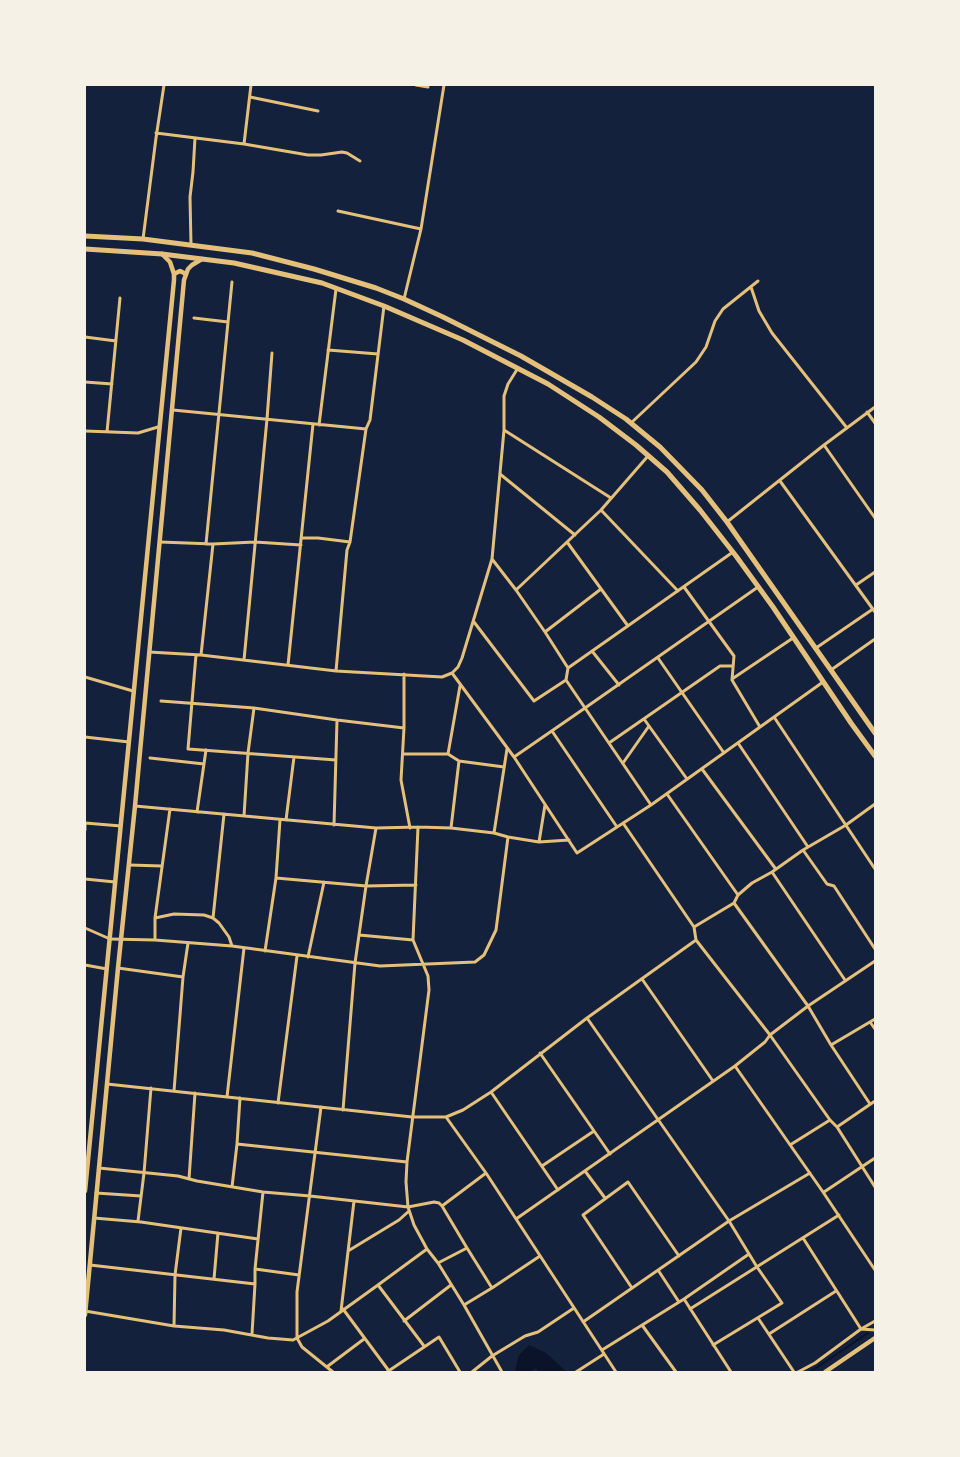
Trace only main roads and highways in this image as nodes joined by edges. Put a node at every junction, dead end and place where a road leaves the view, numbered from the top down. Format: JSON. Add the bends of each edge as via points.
{"nodes":[{"id":1,"x":85,"y":236,"type":"edge"},
{"id":2,"x":85,"y":249,"type":"edge"},
{"id":3,"x":875,"y":733,"type":"edge"},
{"id":4,"x":868,"y":745,"type":"junction"},
{"id":5,"x":875,"y":746,"type":"edge"},
{"id":6,"x":875,"y":756,"type":"edge"}],
"edges":[{"from":1,"to":3,"type":"main road","via":[[143,239],[252,253],[376,288],[521,356],[592,397],[666,453],[702,490]]},
{"from":2,"to":4,"type":"main road","via":[[234,263],[322,283],[463,340],[548,384],[599,417],[648,456],[700,510]]},
{"from":4,"to":5,"type":"main road"},
{"from":4,"to":6,"type":"main road"}]}
